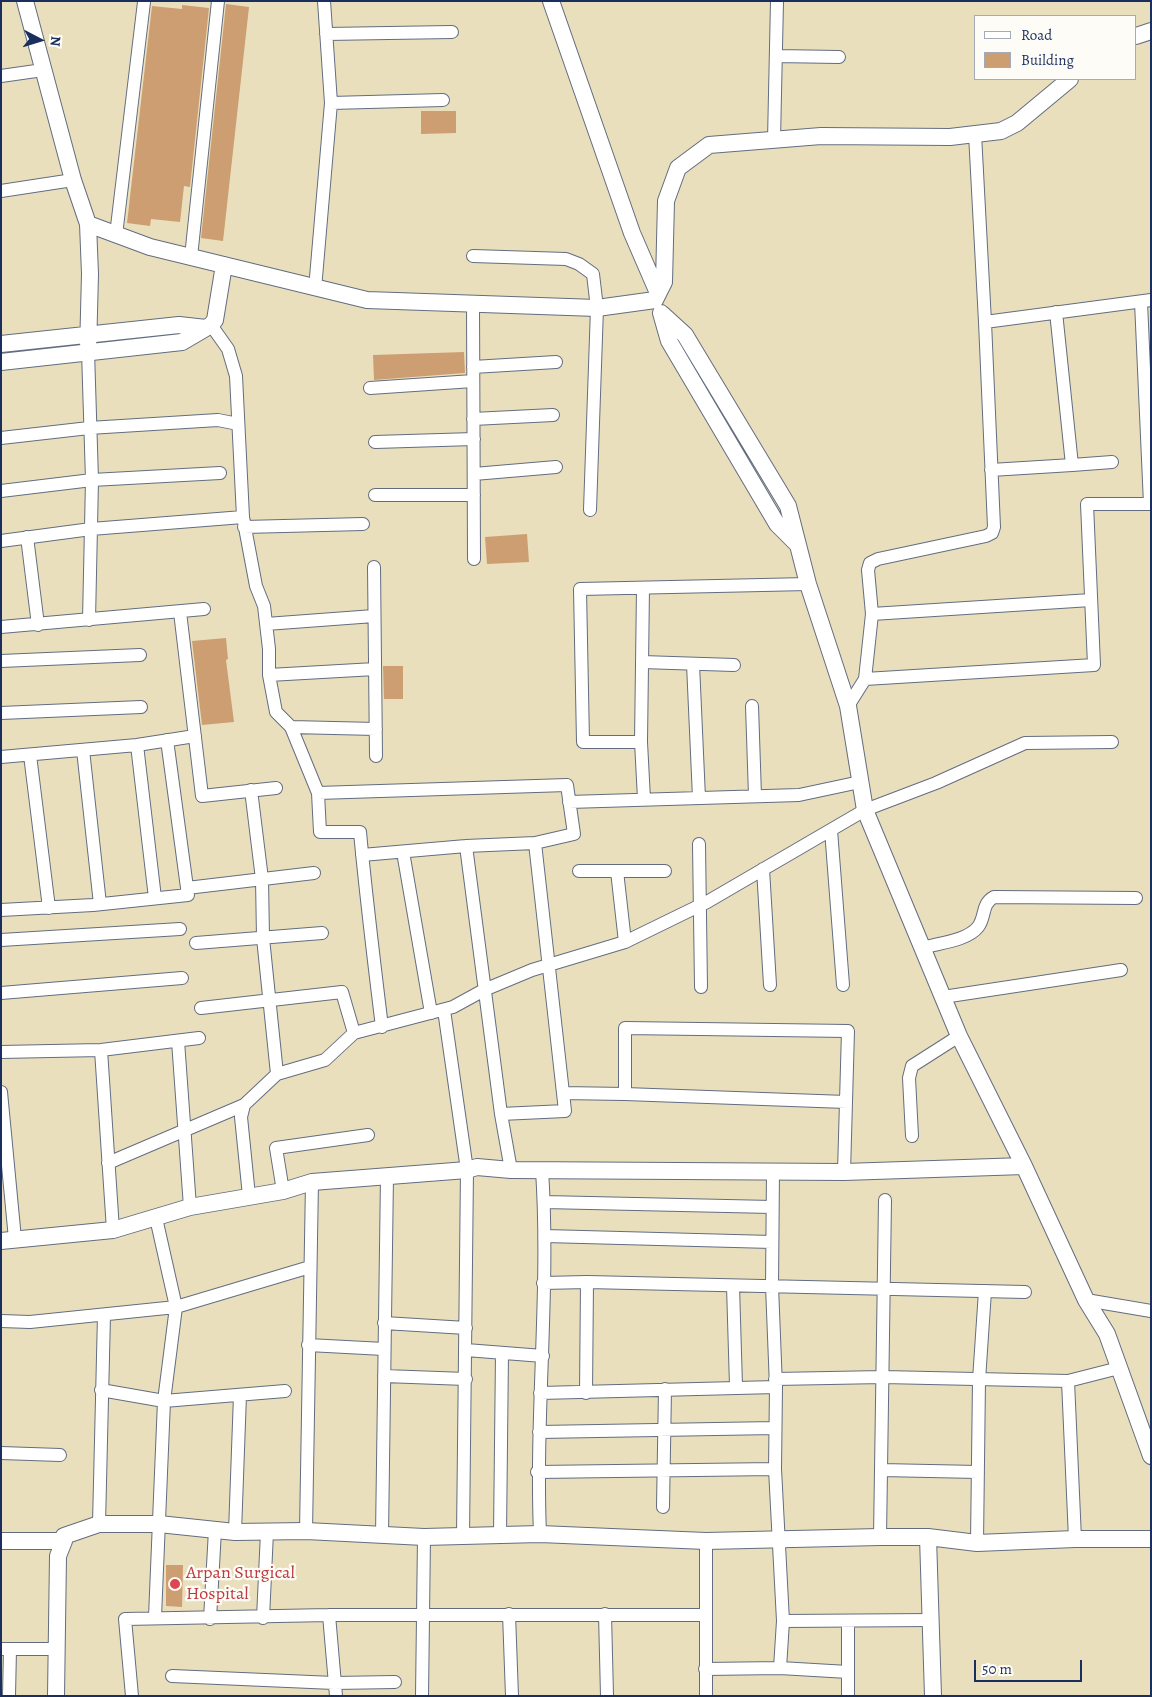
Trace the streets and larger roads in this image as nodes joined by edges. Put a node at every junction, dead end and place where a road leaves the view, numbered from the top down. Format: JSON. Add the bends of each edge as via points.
{"nodes":[{"id":1,"x":25,"y":1,"type":"edge"},
{"id":2,"x":218,"y":1,"type":"edge"},
{"id":3,"x":324,"y":1,"type":"edge"},
{"id":4,"x":552,"y":1,"type":"edge"},
{"id":5,"x":777,"y":1,"type":"edge"},
{"id":6,"x":144,"y":2,"type":"edge"},
{"id":7,"x":1151,"y":31,"type":"edge"},
{"id":8,"x":452,"y":32,"type":"dead end"},
{"id":9,"x":326,"y":34,"type":"junction"},
{"id":10,"x":1137,"y":36,"type":"edge"},
{"id":11,"x":776,"y":56,"type":"junction"},
{"id":12,"x":839,"y":57,"type":"dead end"},
{"id":13,"x":43,"y":70,"type":"junction"},
{"id":14,"x":1,"y":76,"type":"edge"},
{"id":15,"x":1069,"y":80,"type":"edge"},
{"id":16,"x":444,"y":100,"type":"dead end"},
{"id":17,"x":331,"y":103,"type":"junction"},
{"id":18,"x":975,"y":134,"type":"junction"},
{"id":19,"x":774,"y":140,"type":"junction"},
{"id":20,"x":73,"y":180,"type":"junction"},
{"id":21,"x":1,"y":191,"type":"edge"},
{"id":22,"x":88,"y":224,"type":"junction"},
{"id":23,"x":116,"y":235,"type":"junction"},
{"id":24,"x":473,"y":256,"type":"dead end"},
{"id":25,"x":192,"y":257,"type":"junction"},
{"id":26,"x":224,"y":265,"type":"junction"},
{"id":27,"x":315,"y":288,"type":"junction"},
{"id":28,"x":1146,"y":301,"type":"edge"},
{"id":29,"x":658,"y":302,"type":"junction"},
{"id":30,"x":473,"y":304,"type":"junction"},
{"id":31,"x":597,"y":308,"type":"junction"},
{"id":32,"x":1056,"y":312,"type":"junction"},
{"id":33,"x":985,"y":322,"type":"junction"},
{"id":34,"x":209,"y":327,"type":"junction"},
{"id":35,"x":1,"y":344,"type":"edge"},
{"id":36,"x":88,"y":344,"type":"junction"},
{"id":37,"x":1,"y":362,"type":"edge"},
{"id":38,"x":556,"y":362,"type":"dead end"},
{"id":39,"x":473,"y":367,"type":"junction"},
{"id":40,"x":473,"y":381,"type":"junction"},
{"id":41,"x":370,"y":388,"type":"dead end"},
{"id":42,"x":553,"y":415,"type":"dead end"},
{"id":43,"x":473,"y":419,"type":"junction"},
{"id":44,"x":238,"y":424,"type":"junction"},
{"id":45,"x":89,"y":428,"type":"junction"},
{"id":46,"x":1,"y":438,"type":"edge"},
{"id":47,"x":474,"y":440,"type":"junction"},
{"id":48,"x":375,"y":442,"type":"dead end"},
{"id":49,"x":1112,"y":462,"type":"dead end"},
{"id":50,"x":1072,"y":465,"type":"junction"},
{"id":51,"x":556,"y":467,"type":"dead end"},
{"id":52,"x":992,"y":470,"type":"junction"},
{"id":53,"x":220,"y":473,"type":"dead end"},
{"id":54,"x":474,"y":474,"type":"junction"},
{"id":55,"x":92,"y":480,"type":"junction"},
{"id":56,"x":1,"y":491,"type":"edge"},
{"id":57,"x":375,"y":495,"type":"dead end"},
{"id":58,"x":474,"y":495,"type":"junction"},
{"id":59,"x":1150,"y":504,"type":"edge"},
{"id":60,"x":590,"y":510,"type":"dead end"},
{"id":61,"x":243,"y":522,"type":"junction"},
{"id":62,"x":362,"y":524,"type":"dead end"},
{"id":63,"x":92,"y":529,"type":"junction"},
{"id":64,"x":27,"y":537,"type":"junction"},
{"id":65,"x":1,"y":541,"type":"edge"},
{"id":66,"x":474,"y":559,"type":"dead end"},
{"id":67,"x":374,"y":566,"type":"dead end"},
{"id":68,"x":808,"y":584,"type":"junction"},
{"id":69,"x":643,"y":588,"type":"junction"},
{"id":70,"x":1091,"y":600,"type":"junction"},
{"id":71,"x":204,"y":609,"type":"dead end"},
{"id":72,"x":180,"y":612,"type":"junction"},
{"id":73,"x":872,"y":614,"type":"junction"},
{"id":74,"x":374,"y":616,"type":"junction"},
{"id":75,"x":89,"y":620,"type":"junction"},
{"id":76,"x":266,"y":624,"type":"junction"},
{"id":77,"x":38,"y":625,"type":"junction"},
{"id":78,"x":1,"y":627,"type":"edge"},
{"id":79,"x":140,"y":655,"type":"dead end"},
{"id":80,"x":1,"y":661,"type":"edge"},
{"id":81,"x":642,"y":662,"type":"junction"},
{"id":82,"x":693,"y":664,"type":"junction"},
{"id":83,"x":734,"y":665,"type":"dead end"},
{"id":84,"x":375,"y":669,"type":"junction"},
{"id":85,"x":269,"y":675,"type":"junction"},
{"id":86,"x":865,"y":679,"type":"junction"},
{"id":87,"x":752,"y":706,"type":"dead end"},
{"id":88,"x":848,"y":706,"type":"junction"},
{"id":89,"x":141,"y":707,"type":"dead end"},
{"id":90,"x":1,"y":713,"type":"edge"},
{"id":91,"x":291,"y":727,"type":"junction"},
{"id":92,"x":376,"y":729,"type":"junction"},
{"id":93,"x":195,"y":736,"type":"junction"},
{"id":94,"x":167,"y":740,"type":"junction"},
{"id":95,"x":641,"y":742,"type":"junction"},
{"id":96,"x":1112,"y":742,"type":"dead end"},
{"id":97,"x":137,"y":745,"type":"junction"},
{"id":98,"x":83,"y":750,"type":"junction"},
{"id":99,"x":30,"y":755,"type":"junction"},
{"id":100,"x":376,"y":756,"type":"dead end"},
{"id":101,"x":1,"y":757,"type":"edge"},
{"id":102,"x":860,"y":782,"type":"junction"},
{"id":103,"x":276,"y":788,"type":"dead end"},
{"id":104,"x":251,"y":790,"type":"junction"},
{"id":105,"x":318,"y":794,"type":"junction"},
{"id":106,"x":755,"y":796,"type":"junction"},
{"id":107,"x":699,"y":798,"type":"junction"},
{"id":108,"x":644,"y":799,"type":"junction"},
{"id":109,"x":569,"y":802,"type":"junction"},
{"id":110,"x":865,"y":810,"type":"junction"},
{"id":111,"x":831,"y":830,"type":"junction"},
{"id":112,"x":535,"y":843,"type":"junction"},
{"id":113,"x":699,"y":844,"type":"dead end"},
{"id":114,"x":466,"y":846,"type":"junction"},
{"id":115,"x":403,"y":852,"type":"junction"},
{"id":116,"x":362,"y":855,"type":"junction"},
{"id":117,"x":763,"y":869,"type":"junction"},
{"id":118,"x":579,"y":871,"type":"dead end"},
{"id":119,"x":617,"y":871,"type":"junction"},
{"id":120,"x":665,"y":872,"type":"dead end"},
{"id":121,"x":314,"y":873,"type":"dead end"},
{"id":122,"x":262,"y":879,"type":"junction"},
{"id":123,"x":187,"y":888,"type":"junction"},
{"id":124,"x":155,"y":898,"type":"junction"},
{"id":125,"x":1136,"y":898,"type":"dead end"},
{"id":126,"x":100,"y":904,"type":"junction"},
{"id":127,"x":698,"y":906,"type":"junction"},
{"id":128,"x":49,"y":908,"type":"junction"},
{"id":129,"x":1,"y":910,"type":"edge"},
{"id":130,"x":180,"y":929,"type":"dead end"},
{"id":131,"x":322,"y":933,"type":"dead end"},
{"id":132,"x":263,"y":938,"type":"junction"},
{"id":133,"x":1,"y":940,"type":"edge"},
{"id":134,"x":626,"y":942,"type":"junction"},
{"id":135,"x":196,"y":943,"type":"dead end"},
{"id":136,"x":922,"y":948,"type":"junction"},
{"id":137,"x":548,"y":965,"type":"junction"},
{"id":138,"x":1121,"y":970,"type":"dead end"},
{"id":139,"x":182,"y":978,"type":"dead end"},
{"id":140,"x":770,"y":985,"type":"dead end"},
{"id":141,"x":843,"y":985,"type":"dead end"},
{"id":142,"x":701,"y":987,"type":"dead end"},
{"id":143,"x":484,"y":990,"type":"junction"},
{"id":144,"x":1,"y":993,"type":"edge"},
{"id":145,"x":943,"y":997,"type":"junction"},
{"id":146,"x":269,"y":999,"type":"junction"},
{"id":147,"x":201,"y":1008,"type":"dead end"},
{"id":148,"x":444,"y":1010,"type":"junction"},
{"id":149,"x":431,"y":1013,"type":"junction"},
{"id":150,"x":382,"y":1027,"type":"junction"},
{"id":151,"x":354,"y":1033,"type":"junction"},
{"id":152,"x":959,"y":1036,"type":"junction"},
{"id":153,"x":199,"y":1038,"type":"dead end"},
{"id":154,"x":178,"y":1041,"type":"junction"},
{"id":155,"x":101,"y":1050,"type":"junction"},
{"id":156,"x":1,"y":1052,"type":"edge"},
{"id":157,"x":277,"y":1074,"type":"junction"},
{"id":158,"x":1,"y":1092,"type":"edge"},
{"id":159,"x":563,"y":1093,"type":"junction"},
{"id":160,"x":625,"y":1094,"type":"junction"},
{"id":161,"x":846,"y":1102,"type":"junction"},
{"id":162,"x":244,"y":1105,"type":"junction"},
{"id":163,"x":501,"y":1114,"type":"junction"},
{"id":164,"x":184,"y":1131,"type":"junction"},
{"id":165,"x":368,"y":1135,"type":"dead end"},
{"id":166,"x":912,"y":1136,"type":"dead end"},
{"id":167,"x":108,"y":1163,"type":"junction"},
{"id":168,"x":1024,"y":1166,"type":"junction"},
{"id":169,"x":466,"y":1170,"type":"junction"},
{"id":170,"x":510,"y":1170,"type":"junction"},
{"id":171,"x":542,"y":1170,"type":"junction"},
{"id":172,"x":773,"y":1171,"type":"junction"},
{"id":173,"x":844,"y":1172,"type":"junction"},
{"id":174,"x":387,"y":1176,"type":"junction"},
{"id":175,"x":312,"y":1182,"type":"junction"},
{"id":176,"x":282,"y":1192,"type":"junction"},
{"id":177,"x":248,"y":1196,"type":"junction"},
{"id":178,"x":885,"y":1200,"type":"dead end"},
{"id":179,"x":544,"y":1202,"type":"junction"},
{"id":180,"x":190,"y":1207,"type":"junction"},
{"id":181,"x":772,"y":1207,"type":"junction"},
{"id":182,"x":156,"y":1218,"type":"junction"},
{"id":183,"x":112,"y":1230,"type":"junction"},
{"id":184,"x":546,"y":1236,"type":"junction"},
{"id":185,"x":8,"y":1240,"type":"edge"},
{"id":186,"x":772,"y":1242,"type":"junction"},
{"id":187,"x":310,"y":1267,"type":"junction"},
{"id":188,"x":587,"y":1282,"type":"junction"},
{"id":189,"x":543,"y":1283,"type":"junction"},
{"id":190,"x":734,"y":1286,"type":"junction"},
{"id":191,"x":772,"y":1286,"type":"junction"},
{"id":192,"x":884,"y":1288,"type":"junction"},
{"id":193,"x":985,"y":1291,"type":"junction"},
{"id":194,"x":1024,"y":1292,"type":"dead end"},
{"id":195,"x":1086,"y":1300,"type":"junction"},
{"id":196,"x":176,"y":1307,"type":"junction"},
{"id":197,"x":1151,"y":1311,"type":"edge"},
{"id":198,"x":104,"y":1315,"type":"junction"},
{"id":199,"x":1,"y":1321,"type":"edge"},
{"id":200,"x":384,"y":1323,"type":"junction"},
{"id":201,"x":466,"y":1328,"type":"junction"},
{"id":202,"x":308,"y":1345,"type":"junction"},
{"id":203,"x":384,"y":1349,"type":"junction"},
{"id":204,"x":466,"y":1350,"type":"junction"},
{"id":205,"x":502,"y":1353,"type":"junction"},
{"id":206,"x":543,"y":1356,"type":"junction"},
{"id":207,"x":1119,"y":1368,"type":"junction"},
{"id":208,"x":384,"y":1376,"type":"junction"},
{"id":209,"x":883,"y":1377,"type":"junction"},
{"id":210,"x":466,"y":1379,"type":"junction"},
{"id":211,"x":979,"y":1380,"type":"junction"},
{"id":212,"x":1068,"y":1381,"type":"junction"},
{"id":213,"x":776,"y":1383,"type":"junction"},
{"id":214,"x":736,"y":1386,"type":"junction"},
{"id":215,"x":665,"y":1389,"type":"junction"},
{"id":216,"x":101,"y":1390,"type":"junction"},
{"id":217,"x":285,"y":1391,"type":"dead end"},
{"id":218,"x":586,"y":1392,"type":"junction"},
{"id":219,"x":540,"y":1393,"type":"junction"},
{"id":220,"x":240,"y":1395,"type":"junction"},
{"id":221,"x":164,"y":1401,"type":"junction"},
{"id":222,"x":775,"y":1428,"type":"junction"},
{"id":223,"x":663,"y":1429,"type":"junction"},
{"id":224,"x":539,"y":1432,"type":"junction"},
{"id":225,"x":1,"y":1453,"type":"edge"},
{"id":226,"x":60,"y":1455,"type":"dead end"},
{"id":227,"x":1151,"y":1456,"type":"edge"},
{"id":228,"x":775,"y":1469,"type":"junction"},
{"id":229,"x":663,"y":1470,"type":"junction"},
{"id":230,"x":881,"y":1470,"type":"junction"},
{"id":231,"x":538,"y":1472,"type":"junction"},
{"id":232,"x":978,"y":1472,"type":"junction"},
{"id":233,"x":663,"y":1507,"type":"dead end"},
{"id":234,"x":99,"y":1524,"type":"junction"},
{"id":235,"x":159,"y":1524,"type":"junction"},
{"id":236,"x":215,"y":1530,"type":"junction"},
{"id":237,"x":306,"y":1531,"type":"junction"},
{"id":238,"x":235,"y":1532,"type":"junction"},
{"id":239,"x":266,"y":1532,"type":"junction"},
{"id":240,"x":540,"y":1534,"type":"junction"},
{"id":241,"x":382,"y":1535,"type":"junction"},
{"id":242,"x":500,"y":1535,"type":"junction"},
{"id":243,"x":424,"y":1536,"type":"junction"},
{"id":244,"x":463,"y":1537,"type":"junction"},
{"id":245,"x":880,"y":1537,"type":"junction"},
{"id":246,"x":928,"y":1537,"type":"junction"},
{"id":247,"x":1075,"y":1538,"type":"junction"},
{"id":248,"x":1151,"y":1539,"type":"edge"},
{"id":249,"x":706,"y":1540,"type":"junction"},
{"id":250,"x":778,"y":1540,"type":"junction"},
{"id":251,"x":64,"y":1541,"type":"junction"},
{"id":252,"x":1,"y":1542,"type":"edge"},
{"id":253,"x":977,"y":1543,"type":"junction"},
{"id":254,"x":509,"y":1614,"type":"junction"},
{"id":255,"x":605,"y":1614,"type":"junction"},
{"id":256,"x":330,"y":1615,"type":"junction"},
{"id":257,"x":705,"y":1615,"type":"junction"},
{"id":258,"x":423,"y":1616,"type":"junction"},
{"id":259,"x":155,"y":1617,"type":"junction"},
{"id":260,"x":263,"y":1618,"type":"junction"},
{"id":261,"x":210,"y":1619,"type":"junction"},
{"id":262,"x":932,"y":1620,"type":"junction"},
{"id":263,"x":848,"y":1621,"type":"junction"},
{"id":264,"x":783,"y":1622,"type":"junction"},
{"id":265,"x":57,"y":1648,"type":"junction"},
{"id":266,"x":6,"y":1649,"type":"edge"},
{"id":267,"x":780,"y":1668,"type":"junction"},
{"id":268,"x":705,"y":1669,"type":"junction"},
{"id":269,"x":848,"y":1672,"type":"junction"},
{"id":270,"x":172,"y":1676,"type":"dead end"},
{"id":271,"x":395,"y":1682,"type":"dead end"},
{"id":272,"x":335,"y":1690,"type":"edge"},
{"id":273,"x":9,"y":1696,"type":"edge"},
{"id":274,"x":56,"y":1696,"type":"edge"},
{"id":275,"x":132,"y":1696,"type":"edge"},
{"id":276,"x":422,"y":1696,"type":"edge"},
{"id":277,"x":512,"y":1696,"type":"edge"},
{"id":278,"x":608,"y":1696,"type":"edge"},
{"id":279,"x":706,"y":1696,"type":"edge"},
{"id":280,"x":848,"y":1696,"type":"edge"},
{"id":281,"x":933,"y":1696,"type":"edge"}],
"edges":[{"from":1,"to":13,"type":"street"},
{"from":2,"to":25,"type":"street"},
{"from":3,"to":9,"type":"street"},
{"from":4,"to":29,"type":"street"},
{"from":5,"to":11,"type":"street"},
{"from":6,"to":23,"type":"street"},
{"from":7,"to":10,"type":"street"},
{"from":8,"to":9,"type":"street"},
{"from":9,"to":17,"type":"street"},
{"from":11,"to":12,"type":"street"},
{"from":11,"to":19,"type":"street"},
{"from":13,"to":14,"type":"street"},
{"from":13,"to":20,"type":"street"},
{"from":15,"to":18,"type":"street","via":[[1016,123],[1001,131]]},
{"from":16,"to":17,"type":"street"},
{"from":17,"to":27,"type":"street"},
{"from":18,"to":19,"type":"street","via":[[950,137],[822,136]]},
{"from":18,"to":33,"type":"street"},
{"from":19,"to":29,"type":"street","via":[[709,145],[678,168],[666,201],[664,282]]},
{"from":20,"to":21,"type":"street"},
{"from":20,"to":22,"type":"street"},
{"from":22,"to":23,"type":"street"},
{"from":22,"to":36,"type":"street"},
{"from":23,"to":25,"type":"street"},
{"from":24,"to":31,"type":"street","via":[[552,257],[579,264],[594,274]]},
{"from":25,"to":26,"type":"street"},
{"from":26,"to":27,"type":"street"},
{"from":26,"to":34,"type":"street","via":[[217,311]]},
{"from":27,"to":30,"type":"street","via":[[367,300]]},
{"from":28,"to":32,"type":"street"},
{"from":28,"to":59,"type":"street"},
{"from":29,"to":31,"type":"street"},
{"from":29,"to":68,"type":"street","via":[[669,341],[777,524],[798,545]]},
{"from":30,"to":31,"type":"street"},
{"from":30,"to":39,"type":"street"},
{"from":31,"to":60,"type":"street"},
{"from":32,"to":33,"type":"street"},
{"from":32,"to":50,"type":"street"},
{"from":33,"to":52,"type":"street"},
{"from":34,"to":36,"type":"street","via":[[179,325]]},
{"from":34,"to":44,"type":"street","via":[[228,349],[234,367]]},
{"from":35,"to":36,"type":"street"},
{"from":36,"to":37,"type":"street"},
{"from":36,"to":45,"type":"street"},
{"from":38,"to":39,"type":"street"},
{"from":39,"to":40,"type":"street"},
{"from":40,"to":41,"type":"street"},
{"from":40,"to":43,"type":"street"},
{"from":42,"to":43,"type":"street"},
{"from":43,"to":47,"type":"street"},
{"from":44,"to":45,"type":"street","via":[[218,420]]},
{"from":44,"to":61,"type":"street"},
{"from":45,"to":46,"type":"street"},
{"from":45,"to":55,"type":"street"},
{"from":47,"to":48,"type":"street"},
{"from":47,"to":54,"type":"street"},
{"from":49,"to":50,"type":"street"},
{"from":50,"to":52,"type":"street"},
{"from":51,"to":54,"type":"street"},
{"from":52,"to":73,"type":"street","via":[[992,533],[870,563]]},
{"from":53,"to":55,"type":"street"},
{"from":54,"to":58,"type":"street"},
{"from":55,"to":56,"type":"street"},
{"from":55,"to":63,"type":"street"},
{"from":57,"to":58,"type":"street"},
{"from":58,"to":66,"type":"street"},
{"from":59,"to":70,"type":"street","via":[[1087,504]]},
{"from":61,"to":62,"type":"street"},
{"from":61,"to":63,"type":"street"},
{"from":61,"to":76,"type":"street"},
{"from":63,"to":64,"type":"street"},
{"from":63,"to":75,"type":"street"},
{"from":64,"to":65,"type":"street"},
{"from":64,"to":77,"type":"street"},
{"from":67,"to":74,"type":"street"},
{"from":68,"to":69,"type":"street"},
{"from":68,"to":88,"type":"street"},
{"from":69,"to":81,"type":"street"},
{"from":69,"to":95,"type":"street","via":[[580,589],[583,742]]},
{"from":70,"to":73,"type":"street"},
{"from":70,"to":86,"type":"street","via":[[1094,664]]},
{"from":71,"to":72,"type":"street"},
{"from":72,"to":75,"type":"street"},
{"from":72,"to":93,"type":"street"},
{"from":73,"to":86,"type":"street"},
{"from":74,"to":76,"type":"street"},
{"from":74,"to":84,"type":"street"},
{"from":75,"to":77,"type":"street"},
{"from":76,"to":85,"type":"street"},
{"from":77,"to":78,"type":"street"},
{"from":79,"to":80,"type":"street"},
{"from":81,"to":82,"type":"street"},
{"from":81,"to":95,"type":"street"},
{"from":82,"to":83,"type":"street"},
{"from":82,"to":107,"type":"street"},
{"from":84,"to":85,"type":"street"},
{"from":84,"to":92,"type":"street"},
{"from":85,"to":91,"type":"street","via":[[276,712]]},
{"from":86,"to":88,"type":"street"},
{"from":87,"to":106,"type":"street"},
{"from":88,"to":102,"type":"street"},
{"from":89,"to":90,"type":"street"},
{"from":91,"to":92,"type":"street"},
{"from":91,"to":105,"type":"street"},
{"from":92,"to":100,"type":"street"},
{"from":93,"to":94,"type":"street"},
{"from":93,"to":104,"type":"street","via":[[202,796]]},
{"from":94,"to":97,"type":"street"},
{"from":94,"to":123,"type":"street"},
{"from":95,"to":108,"type":"street"},
{"from":96,"to":110,"type":"street","via":[[1025,743],[936,783]]},
{"from":97,"to":98,"type":"street"},
{"from":97,"to":124,"type":"street"},
{"from":98,"to":99,"type":"street"},
{"from":98,"to":126,"type":"street"},
{"from":99,"to":101,"type":"street"},
{"from":99,"to":128,"type":"street"},
{"from":102,"to":106,"type":"street","via":[[800,795]]},
{"from":102,"to":110,"type":"street"},
{"from":103,"to":104,"type":"street"},
{"from":104,"to":122,"type":"street"},
{"from":105,"to":109,"type":"street","via":[[567,785]]},
{"from":105,"to":116,"type":"street","via":[[320,832],[360,832]]},
{"from":106,"to":107,"type":"street"},
{"from":107,"to":108,"type":"street"},
{"from":108,"to":109,"type":"street"},
{"from":109,"to":112,"type":"street","via":[[574,834]]},
{"from":110,"to":111,"type":"street"},
{"from":110,"to":136,"type":"street"},
{"from":111,"to":117,"type":"street"},
{"from":111,"to":141,"type":"street"},
{"from":112,"to":114,"type":"street"},
{"from":112,"to":137,"type":"street"},
{"from":113,"to":127,"type":"street"},
{"from":114,"to":115,"type":"street"},
{"from":114,"to":143,"type":"street"},
{"from":115,"to":116,"type":"street"},
{"from":115,"to":149,"type":"street"},
{"from":116,"to":150,"type":"street"},
{"from":117,"to":127,"type":"street"},
{"from":117,"to":140,"type":"street"},
{"from":118,"to":119,"type":"street"},
{"from":119,"to":120,"type":"street"},
{"from":119,"to":134,"type":"street"},
{"from":121,"to":122,"type":"street"},
{"from":122,"to":123,"type":"street"},
{"from":122,"to":132,"type":"street"},
{"from":123,"to":124,"type":"street","via":[[188,895]]},
{"from":124,"to":126,"type":"street"},
{"from":125,"to":136,"type":"street","via":[[994,897],[985,906],[976,930]]},
{"from":126,"to":128,"type":"street"},
{"from":127,"to":134,"type":"street"},
{"from":127,"to":142,"type":"street"},
{"from":128,"to":129,"type":"street"},
{"from":130,"to":133,"type":"street"},
{"from":131,"to":132,"type":"street"},
{"from":132,"to":135,"type":"street"},
{"from":132,"to":146,"type":"street"},
{"from":134,"to":137,"type":"street"},
{"from":136,"to":145,"type":"street"},
{"from":137,"to":143,"type":"street"},
{"from":137,"to":159,"type":"street"},
{"from":138,"to":145,"type":"street"},
{"from":139,"to":144,"type":"street"},
{"from":143,"to":148,"type":"street"},
{"from":143,"to":163,"type":"street"},
{"from":145,"to":152,"type":"street"},
{"from":146,"to":147,"type":"street"},
{"from":146,"to":151,"type":"street","via":[[342,992]]},
{"from":146,"to":157,"type":"street"},
{"from":148,"to":149,"type":"street"},
{"from":148,"to":169,"type":"street"},
{"from":149,"to":150,"type":"street"},
{"from":150,"to":151,"type":"street"},
{"from":151,"to":157,"type":"street","via":[[325,1060]]},
{"from":152,"to":166,"type":"street","via":[[912,1066]]},
{"from":152,"to":168,"type":"street"},
{"from":153,"to":154,"type":"street"},
{"from":154,"to":155,"type":"street"},
{"from":154,"to":164,"type":"street"},
{"from":155,"to":156,"type":"street"},
{"from":155,"to":167,"type":"street"},
{"from":157,"to":162,"type":"street"},
{"from":158,"to":185,"type":"street"},
{"from":159,"to":160,"type":"street"},
{"from":159,"to":163,"type":"street","via":[[565,1112]]},
{"from":160,"to":161,"type":"street"},
{"from":160,"to":161,"type":"street","via":[[625,1028],[848,1031]]},
{"from":161,"to":173,"type":"street"},
{"from":162,"to":164,"type":"street"},
{"from":162,"to":177,"type":"street","via":[[241,1117]]},
{"from":163,"to":170,"type":"street"},
{"from":164,"to":167,"type":"street"},
{"from":164,"to":180,"type":"street"},
{"from":165,"to":176,"type":"street","via":[[276,1148]]},
{"from":167,"to":183,"type":"street"},
{"from":168,"to":173,"type":"street"},
{"from":168,"to":195,"type":"street"},
{"from":169,"to":170,"type":"street","via":[[477,1167]]},
{"from":169,"to":174,"type":"street"},
{"from":169,"to":201,"type":"street"},
{"from":170,"to":171,"type":"street"},
{"from":171,"to":172,"type":"street"},
{"from":171,"to":179,"type":"street"},
{"from":172,"to":173,"type":"street"},
{"from":172,"to":181,"type":"street"},
{"from":174,"to":175,"type":"street"},
{"from":174,"to":200,"type":"street"},
{"from":175,"to":176,"type":"street"},
{"from":175,"to":187,"type":"street"},
{"from":176,"to":177,"type":"street"},
{"from":177,"to":180,"type":"street"},
{"from":178,"to":192,"type":"street"},
{"from":179,"to":181,"type":"street"},
{"from":179,"to":184,"type":"street"},
{"from":180,"to":182,"type":"street"},
{"from":181,"to":186,"type":"street"},
{"from":182,"to":183,"type":"street"},
{"from":182,"to":196,"type":"street"},
{"from":183,"to":185,"type":"street"},
{"from":184,"to":186,"type":"street"},
{"from":184,"to":189,"type":"street"},
{"from":186,"to":191,"type":"street"},
{"from":187,"to":196,"type":"street"},
{"from":187,"to":202,"type":"street"},
{"from":188,"to":189,"type":"street"},
{"from":188,"to":190,"type":"street"},
{"from":188,"to":218,"type":"street"},
{"from":189,"to":206,"type":"street"},
{"from":190,"to":191,"type":"street"},
{"from":190,"to":214,"type":"street"},
{"from":191,"to":192,"type":"street"},
{"from":191,"to":213,"type":"street"},
{"from":192,"to":193,"type":"street"},
{"from":192,"to":209,"type":"street"},
{"from":193,"to":194,"type":"street"},
{"from":193,"to":211,"type":"street"},
{"from":195,"to":197,"type":"street"},
{"from":195,"to":207,"type":"street","via":[[1107,1334]]},
{"from":196,"to":198,"type":"street"},
{"from":196,"to":221,"type":"street"},
{"from":198,"to":199,"type":"street","via":[[30,1322]]},
{"from":198,"to":216,"type":"street"},
{"from":200,"to":201,"type":"street"},
{"from":200,"to":203,"type":"street"},
{"from":201,"to":204,"type":"street"},
{"from":202,"to":203,"type":"street"},
{"from":202,"to":237,"type":"street"},
{"from":203,"to":208,"type":"street"},
{"from":204,"to":205,"type":"street"},
{"from":204,"to":210,"type":"street"},
{"from":205,"to":206,"type":"street"},
{"from":205,"to":242,"type":"street"},
{"from":206,"to":219,"type":"street"},
{"from":207,"to":212,"type":"street"},
{"from":207,"to":227,"type":"street"},
{"from":208,"to":210,"type":"street"},
{"from":208,"to":241,"type":"street"},
{"from":209,"to":211,"type":"street"},
{"from":209,"to":213,"type":"street"},
{"from":209,"to":230,"type":"street"},
{"from":210,"to":244,"type":"street"},
{"from":211,"to":212,"type":"street"},
{"from":211,"to":232,"type":"street"},
{"from":212,"to":247,"type":"street"},
{"from":213,"to":214,"type":"street"},
{"from":213,"to":222,"type":"street"},
{"from":214,"to":215,"type":"street"},
{"from":215,"to":218,"type":"street"},
{"from":215,"to":223,"type":"street"},
{"from":216,"to":221,"type":"street"},
{"from":216,"to":234,"type":"street"},
{"from":217,"to":220,"type":"street"},
{"from":218,"to":219,"type":"street"},
{"from":219,"to":224,"type":"street"},
{"from":220,"to":221,"type":"street"},
{"from":220,"to":238,"type":"street"},
{"from":221,"to":235,"type":"street"},
{"from":222,"to":223,"type":"street"},
{"from":222,"to":228,"type":"street"},
{"from":223,"to":224,"type":"street"},
{"from":223,"to":229,"type":"street"},
{"from":224,"to":231,"type":"street"},
{"from":225,"to":226,"type":"street"},
{"from":228,"to":229,"type":"street"},
{"from":228,"to":250,"type":"street"},
{"from":229,"to":231,"type":"street"},
{"from":229,"to":233,"type":"street"},
{"from":230,"to":232,"type":"street"},
{"from":230,"to":245,"type":"street"},
{"from":231,"to":240,"type":"street"},
{"from":232,"to":253,"type":"street"},
{"from":234,"to":235,"type":"street"},
{"from":234,"to":251,"type":"street","via":[[64,1536]]},
{"from":235,"to":236,"type":"street"},
{"from":235,"to":259,"type":"street"},
{"from":236,"to":238,"type":"street"},
{"from":236,"to":261,"type":"street"},
{"from":237,"to":239,"type":"street"},
{"from":237,"to":241,"type":"street"},
{"from":238,"to":239,"type":"street"},
{"from":239,"to":260,"type":"street"},
{"from":240,"to":242,"type":"street"},
{"from":240,"to":249,"type":"street"},
{"from":241,"to":243,"type":"street"},
{"from":242,"to":244,"type":"street"},
{"from":243,"to":244,"type":"street"},
{"from":243,"to":258,"type":"street"},
{"from":245,"to":246,"type":"street"},
{"from":245,"to":250,"type":"street"},
{"from":246,"to":253,"type":"street"},
{"from":246,"to":262,"type":"street"},
{"from":247,"to":248,"type":"street"},
{"from":247,"to":253,"type":"street"},
{"from":249,"to":250,"type":"street"},
{"from":249,"to":257,"type":"street"},
{"from":250,"to":264,"type":"street"},
{"from":251,"to":252,"type":"street"},
{"from":251,"to":265,"type":"street","via":[[58,1556]]},
{"from":254,"to":255,"type":"street"},
{"from":254,"to":258,"type":"street"},
{"from":254,"to":277,"type":"street"},
{"from":255,"to":257,"type":"street"},
{"from":255,"to":278,"type":"street"},
{"from":256,"to":258,"type":"street"},
{"from":256,"to":260,"type":"street"},
{"from":256,"to":272,"type":"street"},
{"from":257,"to":268,"type":"street"},
{"from":258,"to":276,"type":"street"},
{"from":259,"to":261,"type":"street"},
{"from":259,"to":275,"type":"street","via":[[125,1619]]},
{"from":260,"to":261,"type":"street"},
{"from":262,"to":263,"type":"street"},
{"from":262,"to":281,"type":"street"},
{"from":263,"to":264,"type":"street"},
{"from":263,"to":269,"type":"street"},
{"from":264,"to":267,"type":"street"},
{"from":265,"to":266,"type":"street"},
{"from":265,"to":274,"type":"street"},
{"from":266,"to":273,"type":"street"},
{"from":267,"to":268,"type":"street"},
{"from":267,"to":269,"type":"street"},
{"from":268,"to":279,"type":"street"},
{"from":269,"to":280,"type":"street"},
{"from":270,"to":272,"type":"street"},
{"from":271,"to":272,"type":"street"}]}
